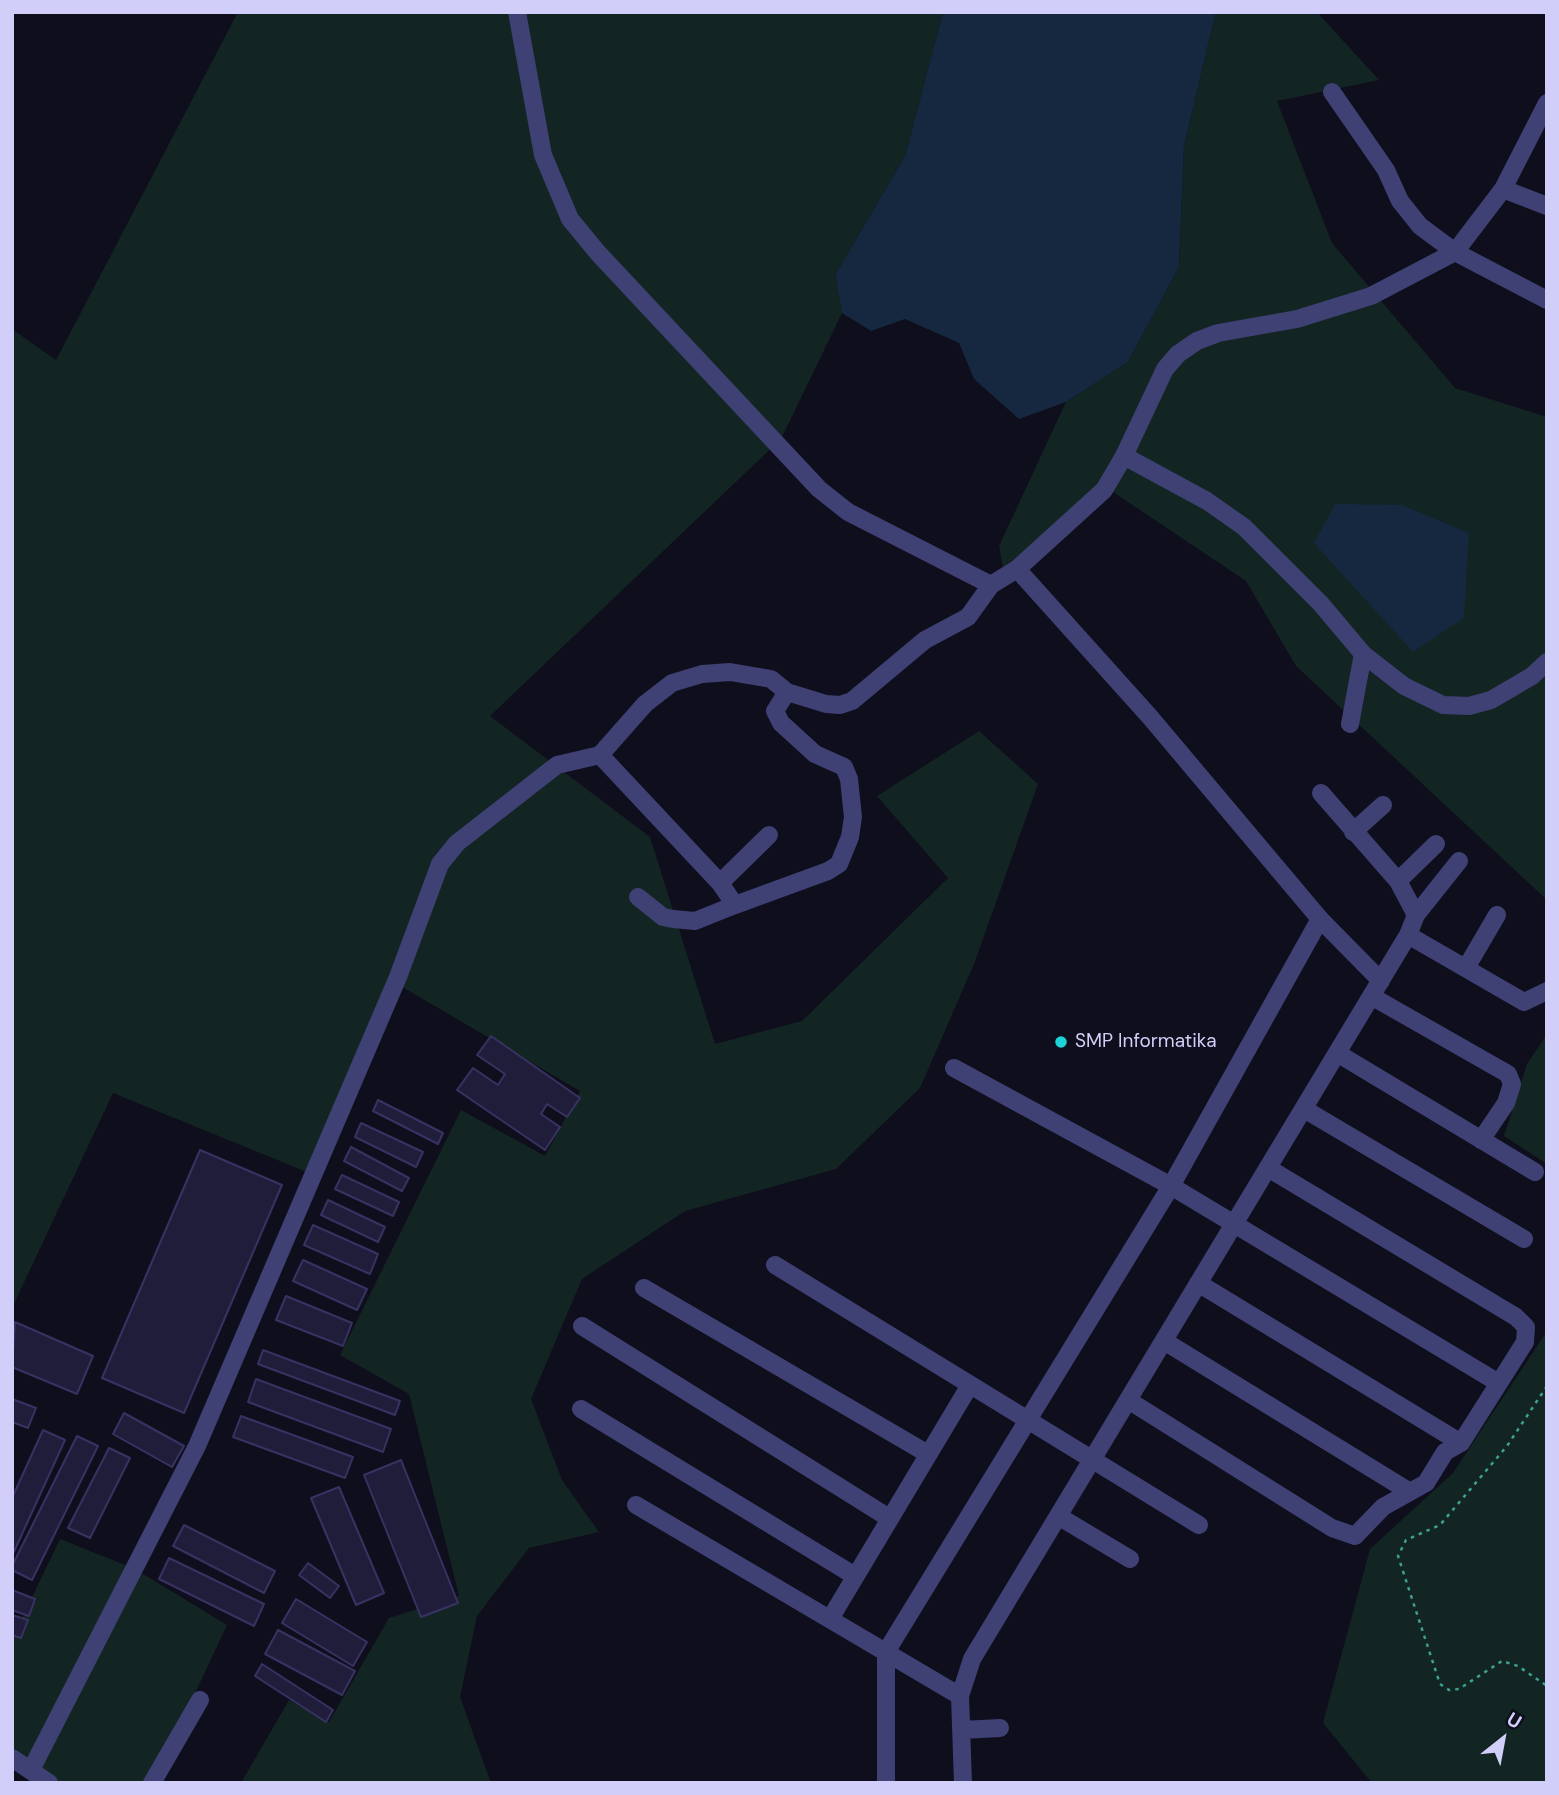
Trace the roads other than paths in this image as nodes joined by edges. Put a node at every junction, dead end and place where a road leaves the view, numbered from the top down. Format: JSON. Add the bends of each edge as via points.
{"nodes":[{"id":1,"x":517,"y":12,"type":"edge"},
{"id":2,"x":1332,"y":92,"type":"dead end"},
{"id":3,"x":1547,"y":103,"type":"edge"},
{"id":4,"x":1503,"y":189,"type":"junction"},
{"id":5,"x":1547,"y":206,"type":"edge"},
{"id":6,"x":1455,"y":252,"type":"junction"},
{"id":7,"x":1547,"y":300,"type":"edge"},
{"id":8,"x":1124,"y":456,"type":"junction"},
{"id":9,"x":1017,"y":569,"type":"junction"},
{"id":10,"x":991,"y":585,"type":"junction"},
{"id":11,"x":1363,"y":654,"type":"junction"},
{"id":12,"x":1547,"y":662,"type":"edge"},
{"id":13,"x":787,"y":692,"type":"junction"},
{"id":14,"x":1350,"y":724,"type":"dead end"},
{"id":15,"x":600,"y":755,"type":"junction"},
{"id":16,"x":1321,"y":793,"type":"dead end"},
{"id":17,"x":1383,"y":805,"type":"dead end"},
{"id":18,"x":1353,"y":832,"type":"junction"},
{"id":19,"x":769,"y":835,"type":"dead end"},
{"id":20,"x":1436,"y":844,"type":"dead end"},
{"id":21,"x":1459,"y":861,"type":"dead end"},
{"id":22,"x":1398,"y":881,"type":"junction"},
{"id":23,"x":720,"y":883,"type":"junction"},
{"id":24,"x":638,"y":897,"type":"dead end"},
{"id":25,"x":735,"y":905,"type":"junction"},
{"id":26,"x":1416,"y":915,"type":"junction"},
{"id":27,"x":1497,"y":915,"type":"dead end"},
{"id":28,"x":1320,"y":919,"type":"junction"},
{"id":29,"x":1408,"y":935,"type":"junction"},
{"id":30,"x":1466,"y":968,"type":"junction"},
{"id":31,"x":1376,"y":989,"type":"junction"},
{"id":32,"x":1547,"y":991,"type":"edge"},
{"id":33,"x":1337,"y":1053,"type":"junction"},
{"id":34,"x":954,"y":1068,"type":"dead end"},
{"id":35,"x":1304,"y":1109,"type":"junction"},
{"id":36,"x":1481,"y":1140,"type":"junction"},
{"id":37,"x":1268,"y":1168,"type":"junction"},
{"id":38,"x":1535,"y":1172,"type":"dead end"},
{"id":39,"x":1171,"y":1186,"type":"junction"},
{"id":40,"x":1233,"y":1226,"type":"junction"},
{"id":41,"x":1524,"y":1239,"type":"dead end"},
{"id":42,"x":775,"y":1265,"type":"dead end"},
{"id":43,"x":1198,"y":1283,"type":"junction"},
{"id":44,"x":644,"y":1288,"type":"dead end"},
{"id":45,"x":582,"y":1326,"type":"dead end"},
{"id":46,"x":1164,"y":1341,"type":"junction"},
{"id":47,"x":1497,"y":1382,"type":"junction"},
{"id":48,"x":970,"y":1385,"type":"junction"},
{"id":49,"x":1128,"y":1400,"type":"junction"},
{"id":50,"x":581,"y":1409,"type":"dead end"},
{"id":51,"x":1026,"y":1420,"type":"junction"},
{"id":52,"x":1461,"y":1443,"type":"junction"},
{"id":53,"x":928,"y":1454,"type":"junction"},
{"id":54,"x":1092,"y":1460,"type":"junction"},
{"id":55,"x":1410,"y":1492,"type":"junction"},
{"id":56,"x":636,"y":1505,"type":"dead end"},
{"id":57,"x":1058,"y":1516,"type":"junction"},
{"id":58,"x":889,"y":1518,"type":"junction"},
{"id":59,"x":1199,"y":1525,"type":"dead end"},
{"id":60,"x":1130,"y":1559,"type":"dead end"},
{"id":61,"x":855,"y":1576,"type":"junction"},
{"id":62,"x":830,"y":1619,"type":"junction"},
{"id":63,"x":886,"y":1652,"type":"junction"},
{"id":64,"x":960,"y":1696,"type":"junction"},
{"id":65,"x":200,"y":1700,"type":"dead end"},
{"id":66,"x":1000,"y":1728,"type":"dead end"},
{"id":67,"x":962,"y":1730,"type":"junction"},
{"id":68,"x":12,"y":1758,"type":"edge"},
{"id":69,"x":31,"y":1770,"type":"junction"},
{"id":70,"x":50,"y":1783,"type":"edge"},
{"id":71,"x":152,"y":1783,"type":"edge"},
{"id":72,"x":886,"y":1783,"type":"edge"},
{"id":73,"x":963,"y":1783,"type":"edge"}],
"edges":[{"from":1,"to":10,"type":"street","via":[[543,155],[570,219],[591,245],[819,489],[848,512]]},
{"from":2,"to":6,"type":"street","via":[[1386,170],[1400,201],[1420,226]]},
{"from":3,"to":4,"type":"street"},
{"from":4,"to":5,"type":"street"},
{"from":4,"to":6,"type":"street"},
{"from":6,"to":7,"type":"street"},
{"from":6,"to":8,"type":"street","via":[[1371,296],[1297,319],[1197,341],[1165,369]]},
{"from":8,"to":9,"type":"street","via":[[1104,490]]},
{"from":8,"to":11,"type":"street","via":[[1207,501],[1244,527],[1321,604]]},
{"from":9,"to":10,"type":"street"},
{"from":9,"to":28,"type":"street","via":[[1150,717]]},
{"from":10,"to":13,"type":"street","via":[[968,617],[925,640],[852,701],[826,704]]},
{"from":11,"to":12,"type":"street","via":[[1404,686],[1443,705],[1469,706],[1490,700]]},
{"from":11,"to":14,"type":"street"},
{"from":13,"to":15,"type":"street","via":[[771,679],[730,672],[672,683],[645,704]]},
{"from":13,"to":25,"type":"street","via":[[775,711],[781,723],[815,754],[844,767],[853,817],[850,837],[839,863],[828,871]]},
{"from":15,"to":23,"type":"street"},
{"from":15,"to":69,"type":"street","via":[[557,765],[487,817],[440,864],[398,977],[197,1446]]},
{"from":16,"to":18,"type":"street"},
{"from":17,"to":18,"type":"street"},
{"from":18,"to":22,"type":"street"},
{"from":19,"to":23,"type":"street"},
{"from":20,"to":22,"type":"street"},
{"from":21,"to":26,"type":"street"},
{"from":22,"to":26,"type":"street"},
{"from":23,"to":25,"type":"street"},
{"from":24,"to":25,"type":"street","via":[[663,917],[695,921]]},
{"from":26,"to":29,"type":"street"},
{"from":27,"to":30,"type":"street"},
{"from":28,"to":31,"type":"street"},
{"from":28,"to":39,"type":"street"},
{"from":29,"to":30,"type":"street"},
{"from":29,"to":31,"type":"street"},
{"from":30,"to":32,"type":"street","via":[[1524,1002]]},
{"from":31,"to":33,"type":"street"},
{"from":31,"to":36,"type":"street","via":[[1508,1074],[1512,1084],[1506,1103]]},
{"from":33,"to":35,"type":"street"},
{"from":33,"to":36,"type":"street"},
{"from":34,"to":39,"type":"street"},
{"from":35,"to":37,"type":"street"},
{"from":35,"to":41,"type":"street"},
{"from":36,"to":38,"type":"street"},
{"from":37,"to":40,"type":"street"},
{"from":37,"to":47,"type":"street","via":[[1516,1317],[1526,1327],[1525,1342]]},
{"from":39,"to":40,"type":"street"},
{"from":39,"to":51,"type":"street"},
{"from":40,"to":43,"type":"street"},
{"from":40,"to":47,"type":"street"},
{"from":42,"to":48,"type":"street"},
{"from":43,"to":46,"type":"street"},
{"from":43,"to":52,"type":"street"},
{"from":44,"to":53,"type":"street"},
{"from":45,"to":58,"type":"street"},
{"from":46,"to":49,"type":"street"},
{"from":46,"to":55,"type":"street"},
{"from":47,"to":52,"type":"street"},
{"from":48,"to":51,"type":"street"},
{"from":48,"to":53,"type":"street"},
{"from":49,"to":54,"type":"street"},
{"from":49,"to":55,"type":"street","via":[[1344,1534],[1354,1536],[1383,1507]]},
{"from":50,"to":61,"type":"street"},
{"from":51,"to":54,"type":"street"},
{"from":51,"to":63,"type":"street"},
{"from":52,"to":55,"type":"street","via":[[1445,1452],[1426,1483]]},
{"from":53,"to":58,"type":"street"},
{"from":54,"to":57,"type":"street"},
{"from":54,"to":59,"type":"street"},
{"from":56,"to":62,"type":"street"},
{"from":57,"to":60,"type":"street"},
{"from":57,"to":64,"type":"street","via":[[972,1659]]},
{"from":58,"to":61,"type":"street"},
{"from":61,"to":62,"type":"street"},
{"from":62,"to":63,"type":"street"},
{"from":63,"to":64,"type":"street"},
{"from":63,"to":72,"type":"street"},
{"from":64,"to":67,"type":"street"},
{"from":65,"to":71,"type":"street"},
{"from":66,"to":67,"type":"street"},
{"from":67,"to":73,"type":"street"},
{"from":68,"to":69,"type":"street"},
{"from":69,"to":70,"type":"street"}]}
